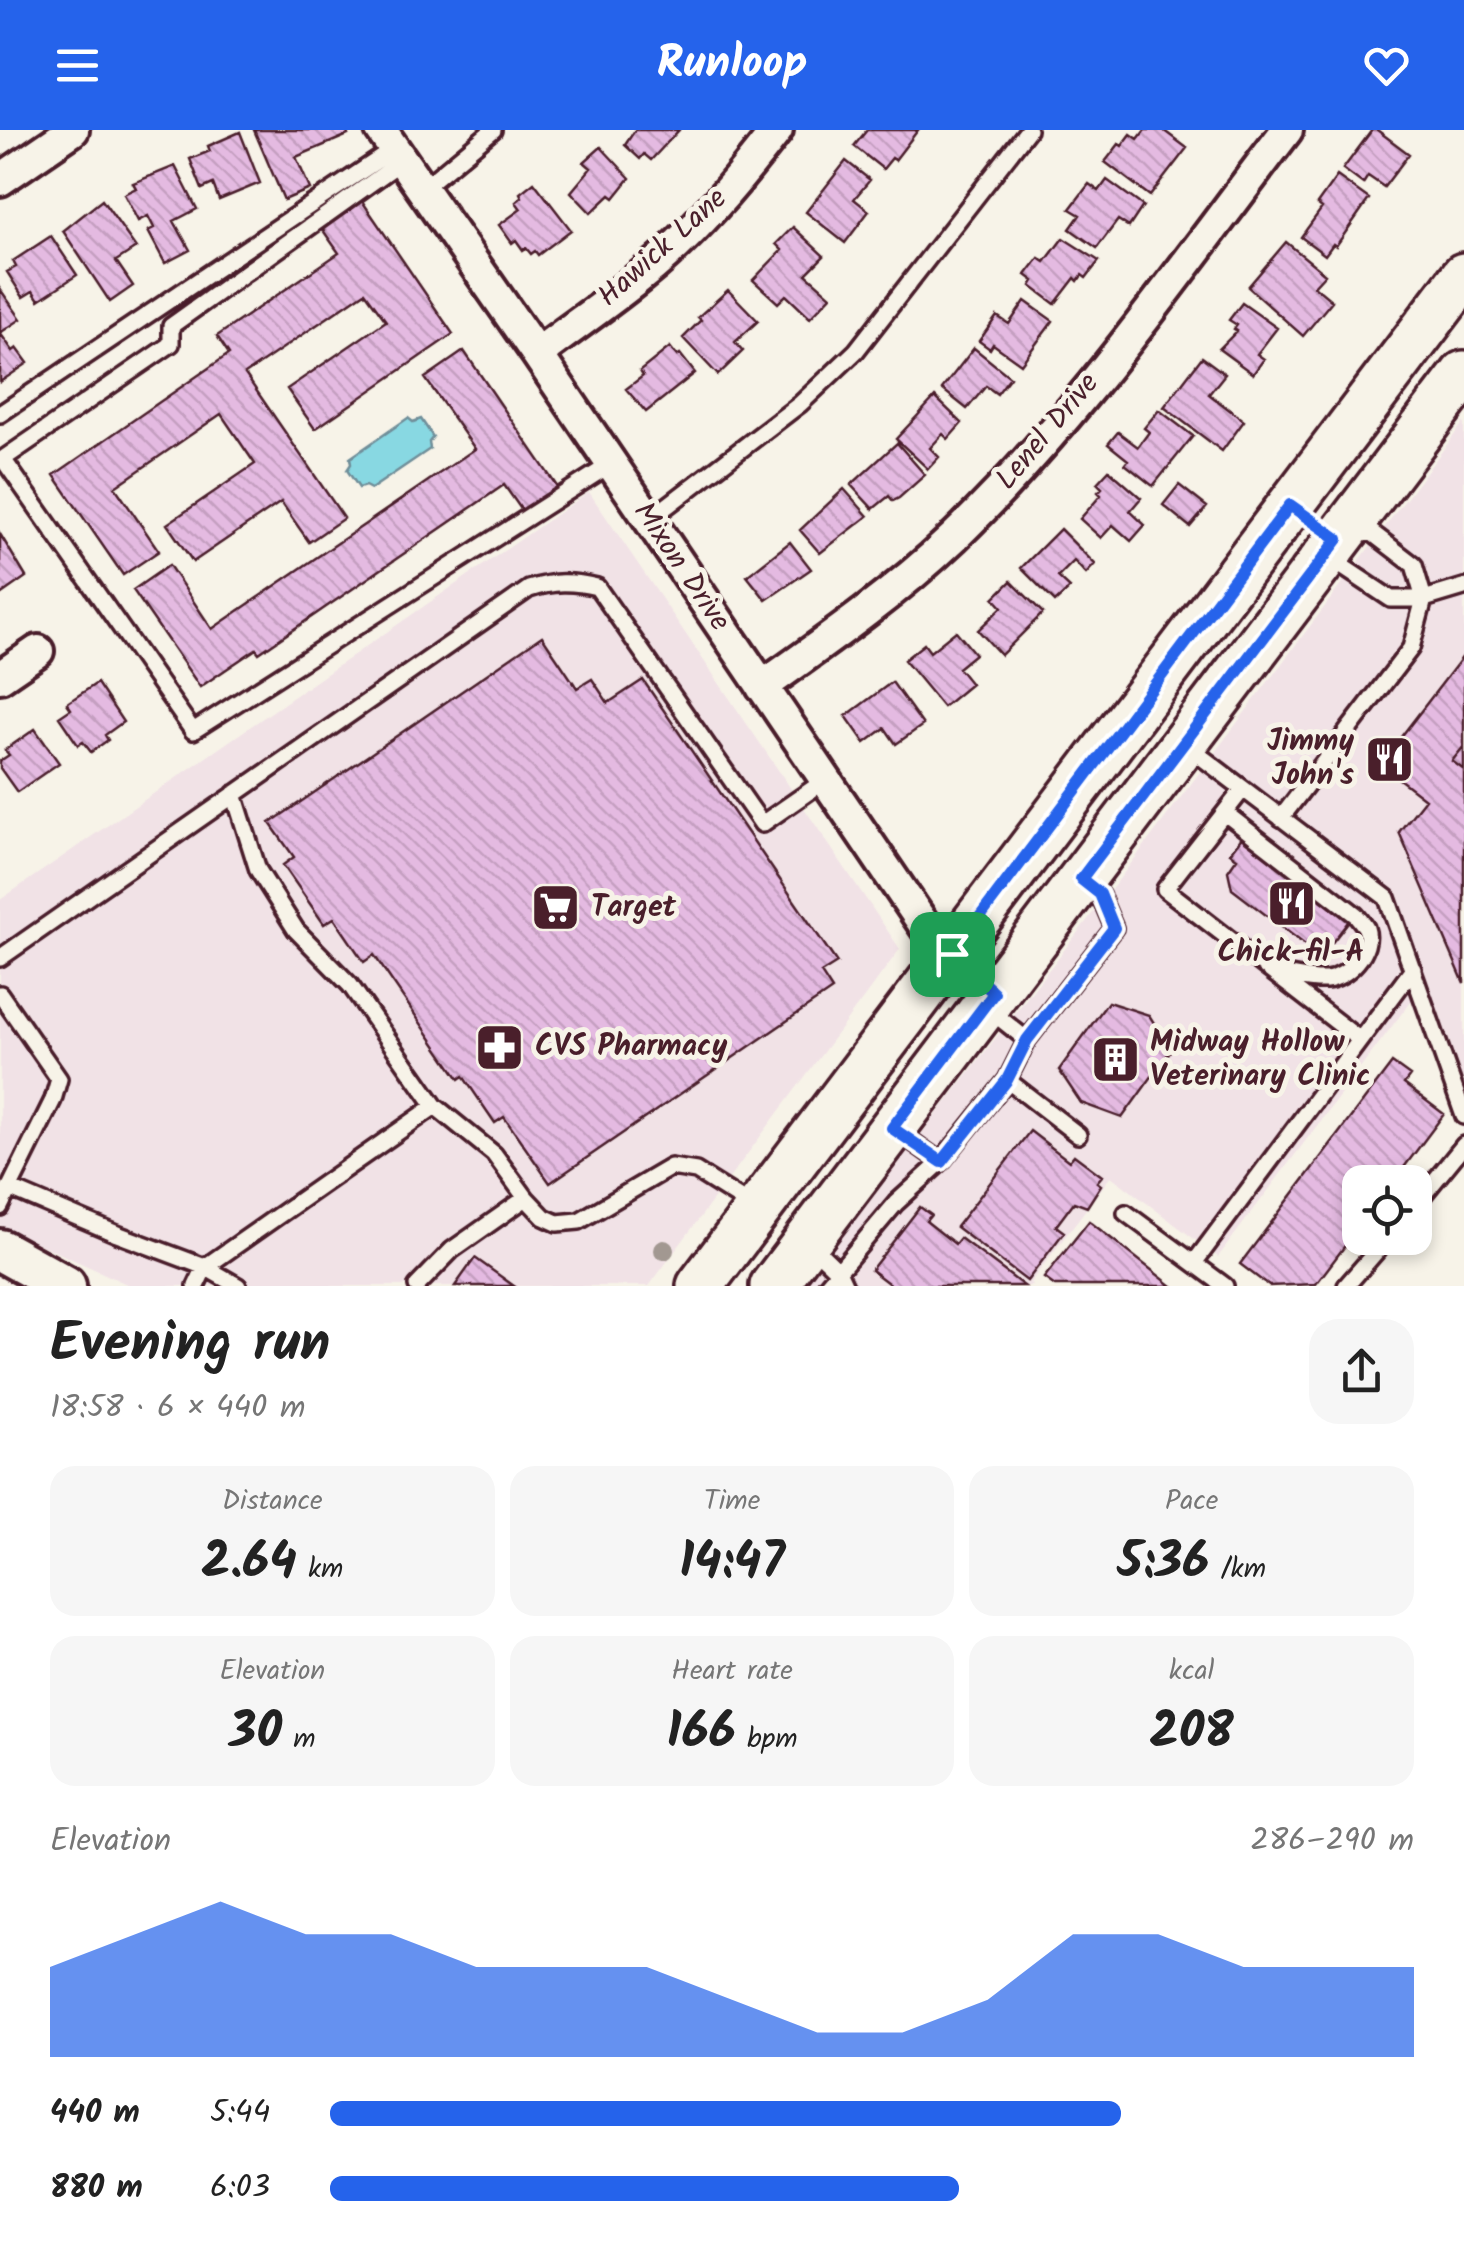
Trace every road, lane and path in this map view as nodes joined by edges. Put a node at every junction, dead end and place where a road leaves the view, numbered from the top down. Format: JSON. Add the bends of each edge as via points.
{"nodes":[{"id":1,"x":73,"y":130,"type":"edge"},
{"id":2,"x":494,"y":130,"type":"edge"},
{"id":3,"x":777,"y":130,"type":"edge"},
{"id":4,"x":1028,"y":130,"type":"edge"},
{"id":5,"x":1287,"y":130,"type":"edge"},
{"id":6,"x":392,"y":147,"type":"edge"},
{"id":7,"x":0,"y":180,"type":"edge"},
{"id":8,"x":422,"y":189,"type":"junction"},
{"id":9,"x":1464,"y":276,"type":"edge"},
{"id":10,"x":537,"y":354,"type":"junction"},
{"id":11,"x":1464,"y":374,"type":"edge"},
{"id":12,"x":0,"y":414,"type":"edge"},
{"id":13,"x":611,"y":464,"type":"junction"},
{"id":14,"x":1290,"y":505,"type":"junction"},
{"id":15,"x":649,"y":520,"type":"junction"},
{"id":16,"x":1338,"y":539,"type":"junction"},
{"id":17,"x":1464,"y":587,"type":"edge"},
{"id":18,"x":1424,"y":599,"type":"junction"},
{"id":19,"x":38,"y":651,"type":"dead end"},
{"id":20,"x":0,"y":677,"type":"edge"},
{"id":21,"x":762,"y":688,"type":"junction"},
{"id":22,"x":1184,"y":744,"type":"junction"},
{"id":23,"x":824,"y":781,"type":"junction"},
{"id":24,"x":1243,"y":789,"type":"junction"},
{"id":25,"x":234,"y":794,"type":"junction"},
{"id":26,"x":1225,"y":813,"type":"junction"},
{"id":27,"x":1281,"y":818,"type":"junction"},
{"id":28,"x":1081,"y":879,"type":"junction"},
{"id":29,"x":952,"y":954,"type":"junction"},
{"id":30,"x":0,"y":958,"type":"edge"},
{"id":31,"x":1413,"y":969,"type":"junction"},
{"id":32,"x":1273,"y":973,"type":"junction"},
{"id":33,"x":994,"y":993,"type":"junction"},
{"id":34,"x":0,"y":994,"type":"edge"},
{"id":35,"x":1027,"y":1040,"type":"junction"},
{"id":36,"x":1360,"y":1040,"type":"junction"},
{"id":37,"x":1007,"y":1080,"type":"junction"},
{"id":38,"x":435,"y":1106,"type":"junction"},
{"id":39,"x":1464,"y":1116,"type":"edge"},
{"id":40,"x":892,"y":1128,"type":"junction"},
{"id":41,"x":1078,"y":1134,"type":"dead end"},
{"id":42,"x":1464,"y":1146,"type":"edge"},
{"id":43,"x":942,"y":1162,"type":"junction"},
{"id":44,"x":1432,"y":1185,"type":"edge"},
{"id":45,"x":9,"y":1188,"type":"junction"},
{"id":46,"x":526,"y":1198,"type":"junction"},
{"id":47,"x":0,"y":1207,"type":"edge"},
{"id":48,"x":758,"y":1210,"type":"junction"},
{"id":49,"x":1126,"y":1213,"type":"dead end"},
{"id":50,"x":0,"y":1250,"type":"edge"},
{"id":51,"x":1373,"y":1255,"type":"edge"},
{"id":52,"x":1194,"y":1264,"type":"junction"},
{"id":53,"x":830,"y":1266,"type":"edge"},
{"id":54,"x":205,"y":1267,"type":"junction"},
{"id":55,"x":66,"y":1286,"type":"edge"},
{"id":56,"x":198,"y":1286,"type":"edge"},
{"id":57,"x":238,"y":1286,"type":"edge"},
{"id":58,"x":417,"y":1286,"type":"edge"},
{"id":59,"x":700,"y":1286,"type":"edge"},
{"id":60,"x":773,"y":1286,"type":"edge"},
{"id":61,"x":826,"y":1286,"type":"edge"},
{"id":62,"x":1225,"y":1286,"type":"edge"},
{"id":63,"x":1346,"y":1286,"type":"edge"}],
"edges":[{"from":1,"to":7,"type":"street"},
{"from":2,"to":8,"type":"lane"},
{"from":3,"to":10,"type":"street","name":"Hawick Lane","via":[[681,240]]},
{"from":4,"to":15,"type":"lane","via":[[856,351],[800,404]]},
{"from":5,"to":21,"type":"street","name":"Lenel Drive","via":[[1026,462],[883,601]]},
{"from":6,"to":8,"type":"street","name":"Mixon Drive"},
{"from":6,"to":12,"type":"lane"},
{"from":6,"to":13,"type":"lane","via":[[171,326],[171,344],[3,458],[14,474],[194,731]]},
{"from":8,"to":10,"type":"street","name":"Mixon Drive"},
{"from":9,"to":14,"type":"main road"},
{"from":10,"to":13,"type":"street","name":"Mixon Drive"},
{"from":11,"to":16,"type":"main road"},
{"from":13,"to":15,"type":"street","name":"Mixon Drive"},
{"from":14,"to":16,"type":"main road"},
{"from":14,"to":29,"type":"main road"},
{"from":15,"to":21,"type":"street","name":"Mixon Drive"},
{"from":16,"to":18,"type":"lane","via":[[1344,567],[1391,599]]},
{"from":16,"to":18,"type":"lane","via":[[1371,532],[1414,566]]},
{"from":16,"to":22,"type":"main road"},
{"from":17,"to":18,"type":"lane"},
{"from":18,"to":27,"type":"lane","via":[[1410,648]]},
{"from":19,"to":20,"type":"street"},
{"from":21,"to":23,"type":"street","name":"Mixon Drive"},
{"from":22,"to":24,"type":"lane"},
{"from":22,"to":28,"type":"main road"},
{"from":23,"to":25,"type":"lane","via":[[762,824],[597,587],[575,581],[529,589]]},
{"from":23,"to":29,"type":"street","name":"Mixon Drive"},
{"from":24,"to":26,"type":"lane"},
{"from":24,"to":27,"type":"lane"},
{"from":25,"to":30,"type":"lane"},
{"from":25,"to":38,"type":"lane","via":[[258,870],[296,930],[350,985]]},
{"from":26,"to":32,"type":"lane","via":[[1165,889]]},
{"from":26,"to":32,"type":"lane","via":[[1366,927],[1367,944],[1338,978]]},
{"from":27,"to":31,"type":"lane","via":[[1386,898]]},
{"from":28,"to":33,"type":"main road"},
{"from":28,"to":35,"type":"lane","via":[[1100,894],[1114,928]]},
{"from":29,"to":33,"type":"street","name":"Mixon Drive"},
{"from":29,"to":48,"type":"main road"},
{"from":31,"to":36,"type":"lane"},
{"from":31,"to":39,"type":"lane"},
{"from":32,"to":36,"type":"lane"},
{"from":33,"to":35,"type":"lane","via":[[1002,1020]]},
{"from":33,"to":40,"type":"main road"},
{"from":34,"to":45,"type":"lane","via":[[59,1079]]},
{"from":35,"to":37,"type":"lane"},
{"from":36,"to":52,"type":"lane"},
{"from":37,"to":41,"type":"lane"},
{"from":37,"to":43,"type":"lane"},
{"from":38,"to":46,"type":"lane","via":[[494,1154]]},
{"from":38,"to":54,"type":"lane"},
{"from":40,"to":43,"type":"lane"},
{"from":40,"to":53,"type":"main road"},
{"from":42,"to":44,"type":"lane"},
{"from":43,"to":53,"type":"lane"},
{"from":45,"to":47,"type":"lane"},
{"from":45,"to":54,"type":"lane"},
{"from":46,"to":48,"type":"lane","via":[[544,1217],[570,1223],[670,1167],[683,1167]]},
{"from":46,"to":58,"type":"lane","via":[[452,1250]]},
{"from":48,"to":53,"type":"main road"},
{"from":48,"to":59,"type":"main road"},
{"from":49,"to":52,"type":"lane"},
{"from":50,"to":55,"type":"main road"},
{"from":51,"to":63,"type":"lane"},
{"from":52,"to":62,"type":"lane"},
{"from":53,"to":60,"type":"main road"},
{"from":53,"to":61,"type":"lane"},
{"from":54,"to":56,"type":"lane"},
{"from":54,"to":57,"type":"lane"}]}
